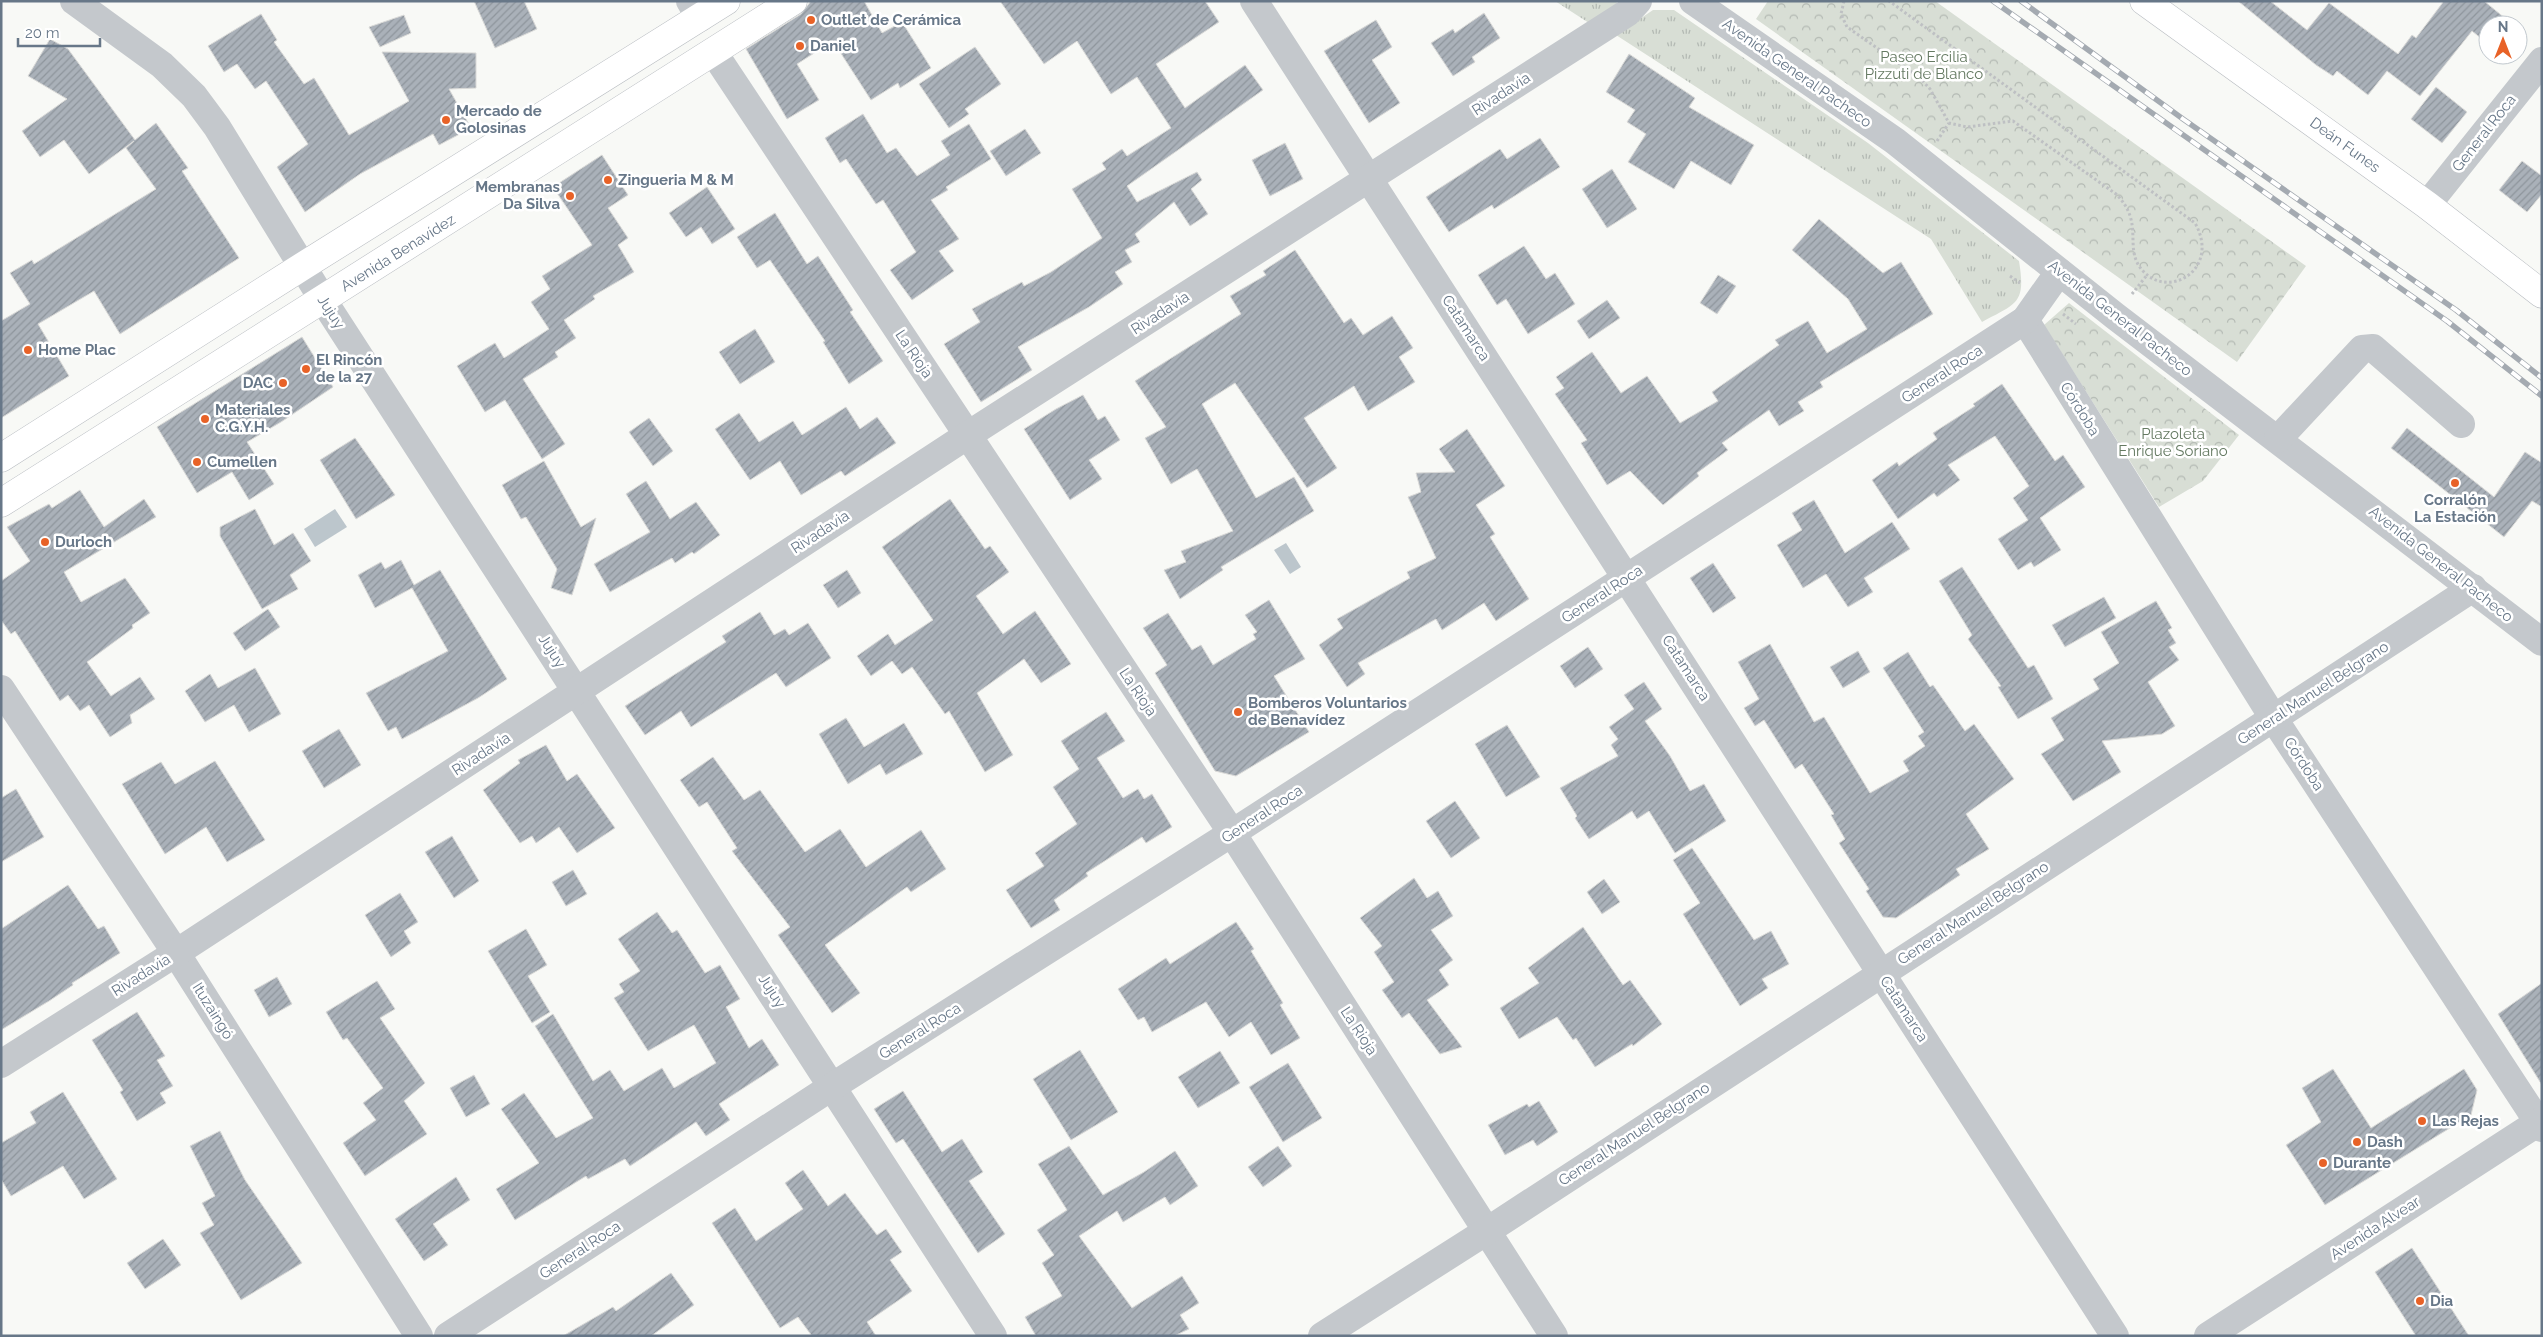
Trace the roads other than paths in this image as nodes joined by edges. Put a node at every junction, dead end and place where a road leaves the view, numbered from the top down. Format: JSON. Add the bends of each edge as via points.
{"nodes":[{"id":1,"x":74,"y":1,"type":"edge"},
{"id":2,"x":726,"y":1,"type":"edge"},
{"id":3,"x":793,"y":1,"type":"edge"},
{"id":4,"x":1254,"y":1,"type":"edge"},
{"id":5,"x":1638,"y":1,"type":"edge"},
{"id":6,"x":1693,"y":1,"type":"edge"},
{"id":7,"x":2144,"y":1,"type":"edge"},
{"id":8,"x":695,"y":10,"type":"edge"},
{"id":9,"x":714,"y":53,"type":"junction"},
{"id":10,"x":2542,"y":61,"type":"edge"},
{"id":11,"x":1370,"y":179,"type":"junction"},
{"id":12,"x":2427,"y":205,"type":"junction"},
{"id":13,"x":303,"y":266,"type":"junction"},
{"id":14,"x":2060,"y":272,"type":"junction"},
{"id":15,"x":2542,"y":294,"type":"edge"},
{"id":16,"x":323,"y":300,"type":"junction"},
{"id":17,"x":2025,"y":320,"type":"junction"},
{"id":18,"x":2461,"y":424,"type":"dead end"},
{"id":19,"x":968,"y":435,"type":"junction"},
{"id":20,"x":2278,"y":439,"type":"junction"},
{"id":21,"x":1,"y":458,"type":"edge"},
{"id":22,"x":1,"y":503,"type":"edge"},
{"id":23,"x":1627,"y":577,"type":"junction"},
{"id":24,"x":2473,"y":588,"type":"junction"},
{"id":25,"x":2542,"y":642,"type":"edge"},
{"id":26,"x":1,"y":690,"type":"edge"},
{"id":27,"x":578,"y":691,"type":"junction"},
{"id":28,"x":2274,"y":719,"type":"junction"},
{"id":29,"x":1232,"y":833,"type":"junction"},
{"id":30,"x":176,"y":953,"type":"junction"},
{"id":31,"x":1881,"y":973,"type":"junction"},
{"id":32,"x":1,"y":1064,"type":"edge"},
{"id":33,"x":833,"y":1086,"type":"junction"},
{"id":34,"x":2540,"y":1123,"type":"edge"},
{"id":35,"x":1487,"y":1231,"type":"junction"},
{"id":36,"x":419,"y":1336,"type":"edge"},
{"id":37,"x":448,"y":1336,"type":"edge"},
{"id":38,"x":992,"y":1336,"type":"edge"},
{"id":39,"x":1322,"y":1336,"type":"edge"},
{"id":40,"x":1554,"y":1336,"type":"edge"},
{"id":41,"x":2115,"y":1336,"type":"edge"},
{"id":42,"x":2208,"y":1336,"type":"edge"}],
"edges":[{"from":1,"to":13,"type":"street","name":"Jujuy","via":[[162,65],[194,96],[218,127]]},
{"from":2,"to":8,"type":"main road"},
{"from":3,"to":9,"type":"main road","name":"Avenida Benavídez"},
{"from":4,"to":11,"type":"street","name":"Catamarca"},
{"from":5,"to":11,"type":"street","name":"Rivadavia","via":[[1627,13]]},
{"from":6,"to":14,"type":"street","name":"Avenida General Pacheco","via":[[1895,141]]},
{"from":7,"to":12,"type":"main road","name":"Deán Funes"},
{"from":8,"to":13,"type":"main road"},
{"from":9,"to":16,"type":"main road","name":"Avenida Benavídez"},
{"from":9,"to":19,"type":"street","name":"La Rioja"},
{"from":10,"to":12,"type":"street","name":"General Roca"},
{"from":11,"to":19,"type":"street","name":"Rivadavia"},
{"from":11,"to":23,"type":"street","name":"Catamarca"},
{"from":12,"to":15,"type":"main road","name":"Deán Funes"},
{"from":13,"to":16,"type":"street","name":"Jujuy"},
{"from":13,"to":21,"type":"main road"},
{"from":14,"to":17,"type":"street","name":"General Roca"},
{"from":14,"to":20,"type":"street","name":"Avenida General Pacheco"},
{"from":16,"to":22,"type":"main road","name":"Avenida Benavídez"},
{"from":16,"to":27,"type":"street","name":"Jujuy"},
{"from":17,"to":23,"type":"street","name":"General Roca"},
{"from":17,"to":28,"type":"street","name":"Córdoba"},
{"from":18,"to":20,"type":"street","via":[[2372,348],[2362,349]]},
{"from":19,"to":27,"type":"street","name":"Rivadavia"},
{"from":19,"to":29,"type":"street","name":"La Rioja"},
{"from":20,"to":24,"type":"street","name":"Avenida General Pacheco"},
{"from":23,"to":29,"type":"street","name":"General Roca"},
{"from":23,"to":31,"type":"street","name":"Catamarca"},
{"from":24,"to":25,"type":"street","name":"Avenida General Pacheco"},
{"from":24,"to":28,"type":"street","name":"General Manuel Belgrano"},
{"from":26,"to":30,"type":"street","name":"Ituzaingó"},
{"from":27,"to":30,"type":"street","name":"Rivadavia"},
{"from":27,"to":33,"type":"street","name":"Jujuy"},
{"from":28,"to":31,"type":"street","name":"General Manuel Belgrano"},
{"from":28,"to":34,"type":"street","name":"Córdoba"},
{"from":29,"to":33,"type":"street","name":"General Roca"},
{"from":29,"to":35,"type":"street","name":"La Rioja"},
{"from":30,"to":32,"type":"street","name":"Rivadavia"},
{"from":30,"to":36,"type":"street","name":"Ituzaingó"},
{"from":31,"to":35,"type":"street","name":"General Manuel Belgrano"},
{"from":31,"to":41,"type":"street","name":"Catamarca"},
{"from":33,"to":37,"type":"street","name":"General Roca"},
{"from":33,"to":38,"type":"street","name":"Jujuy"},
{"from":34,"to":42,"type":"street","name":"Avenida Alvear"},
{"from":35,"to":39,"type":"street","name":"General Manuel Belgrano"},
{"from":35,"to":40,"type":"street","name":"La Rioja"}]}
